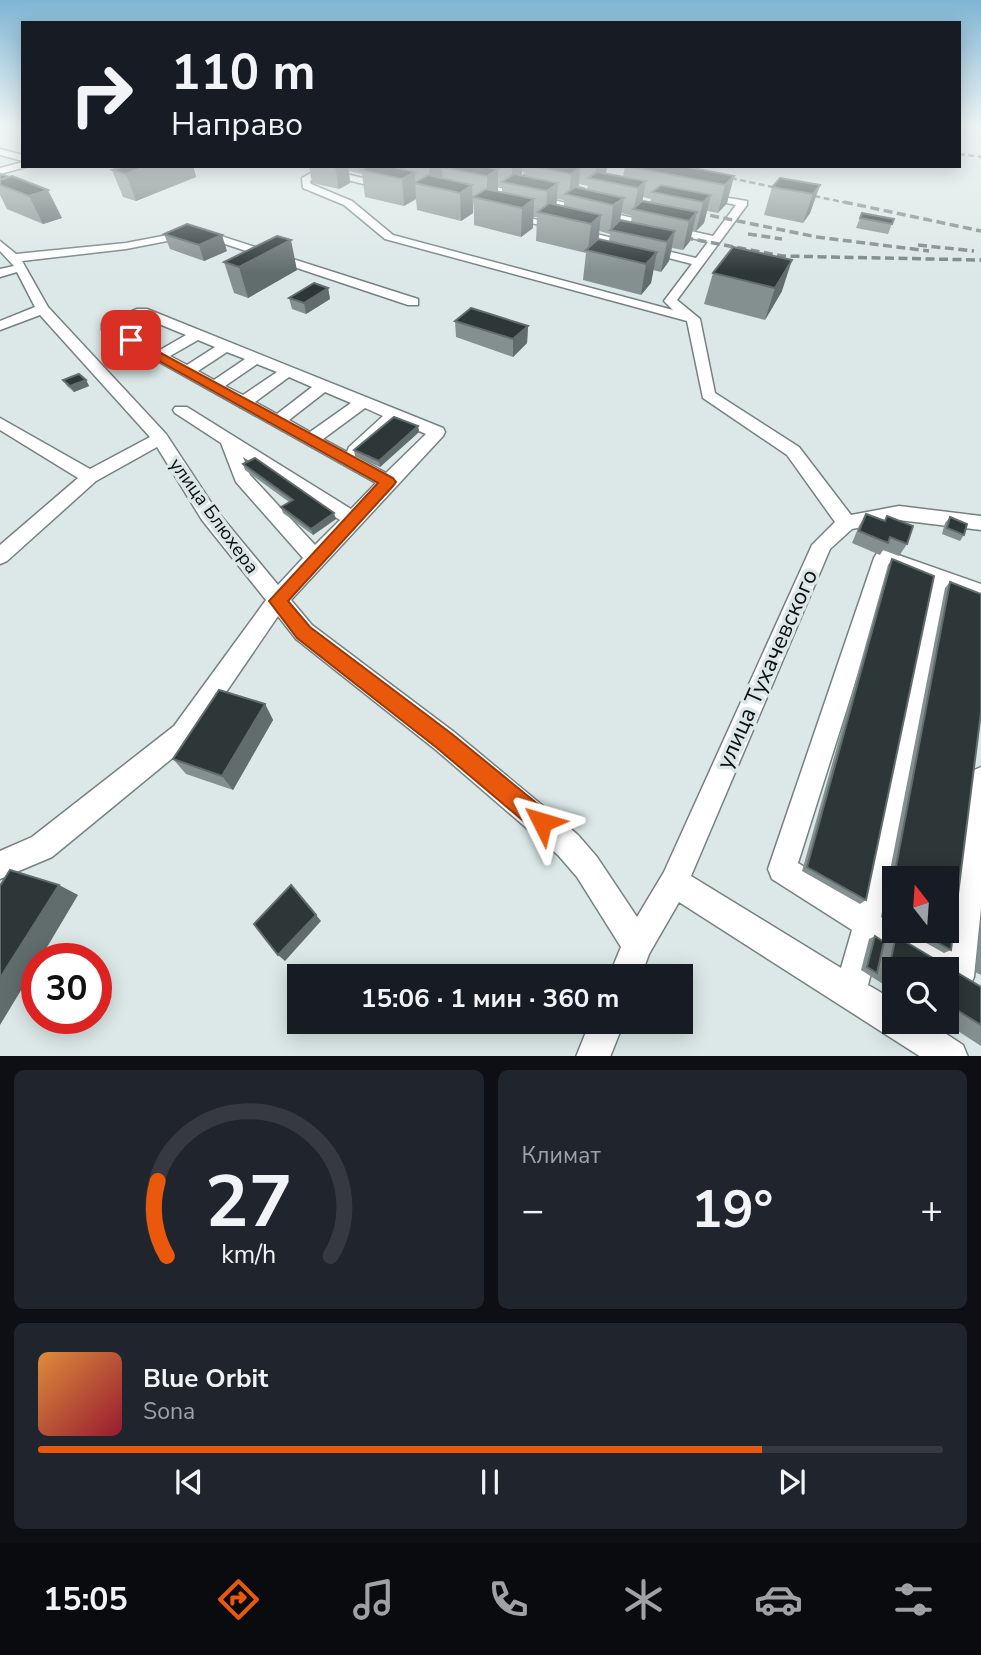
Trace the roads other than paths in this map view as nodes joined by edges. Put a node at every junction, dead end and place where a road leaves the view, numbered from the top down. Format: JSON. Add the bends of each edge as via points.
{"nodes":[{"id":1,"x":316,"y":174,"type":"edge"},
{"id":2,"x":345,"y":174,"type":"edge"},
{"id":3,"x":460,"y":182,"type":"edge"},
{"id":4,"x":402,"y":190,"type":"edge"},
{"id":5,"x":690,"y":192,"type":"edge"},
{"id":6,"x":497,"y":213,"type":"edge"},
{"id":7,"x":716,"y":218,"type":"dead end"},
{"id":8,"x":729,"y":221,"type":"junction"},
{"id":9,"x":715,"y":240,"type":"junction"},
{"id":10,"x":9,"y":261,"type":"edge"},
{"id":11,"x":699,"y":262,"type":"junction"},
{"id":12,"x":413,"y":302,"type":"dead end"},
{"id":13,"x":42,"y":309,"type":"junction"},
{"id":14,"x":693,"y":319,"type":"junction"},
{"id":15,"x":0,"y":326,"type":"edge"},
{"id":16,"x":197,"y":334,"type":"junction"},
{"id":17,"x":226,"y":346,"type":"junction"},
{"id":18,"x":160,"y":356,"type":"junction"},
{"id":19,"x":256,"y":358,"type":"junction"},
{"id":20,"x":187,"y":371,"type":"junction"},
{"id":21,"x":288,"y":371,"type":"junction"},
{"id":22,"x":215,"y":386,"type":"junction"},
{"id":23,"x":324,"y":386,"type":"junction"},
{"id":24,"x":244,"y":402,"type":"junction"},
{"id":25,"x":363,"y":402,"type":"junction"},
{"id":26,"x":181,"y":410,"type":"dead end"},
{"id":27,"x":394,"y":415,"type":"junction"},
{"id":28,"x":278,"y":421,"type":"junction"},
{"id":29,"x":0,"y":423,"type":"edge"},
{"id":30,"x":160,"y":438,"type":"junction"},
{"id":31,"x":311,"y":439,"type":"junction"},
{"id":32,"x":228,"y":440,"type":"junction"},
{"id":33,"x":346,"y":459,"type":"junction"},
{"id":34,"x":90,"y":477,"type":"junction"},
{"id":35,"x":388,"y":482,"type":"junction"},
{"id":36,"x":352,"y":519,"type":"junction"},
{"id":37,"x":846,"y":523,"type":"junction"},
{"id":38,"x":981,"y":523,"type":"edge"},
{"id":39,"x":0,"y":556,"type":"edge"},
{"id":40,"x":315,"y":558,"type":"junction"},
{"id":41,"x":938,"y":577,"type":"junction"},
{"id":42,"x":981,"y":593,"type":"edge"},
{"id":43,"x":277,"y":601,"type":"junction"},
{"id":44,"x":981,"y":780,"type":"edge"},
{"id":45,"x":0,"y":865,"type":"edge"},
{"id":46,"x":674,"y":882,"type":"junction"},
{"id":47,"x":869,"y":924,"type":"junction"},
{"id":48,"x":637,"y":945,"type":"junction"},
{"id":49,"x":924,"y":957,"type":"edge"},
{"id":50,"x":630,"y":964,"type":"edge"},
{"id":51,"x":959,"y":968,"type":"edge"},
{"id":52,"x":851,"y":990,"type":"junction"},
{"id":53,"x":882,"y":1011,"type":"edge"},
{"id":54,"x":602,"y":1034,"type":"edge"},
{"id":55,"x":916,"y":1034,"type":"edge"},
{"id":56,"x":593,"y":1056,"type":"edge"},
{"id":57,"x":951,"y":1056,"type":"edge"}],
"edges":[{"from":1,"to":14,"type":"street","via":[[306,180],[306,186],[348,203],[389,237]]},
{"from":2,"to":4,"type":"street"},
{"from":3,"to":9,"type":"street"},
{"from":5,"to":8,"type":"street","via":[[743,203]]},
{"from":6,"to":11,"type":"street"},
{"from":7,"to":8,"type":"street"},
{"from":8,"to":9,"type":"street"},
{"from":9,"to":11,"type":"street"},
{"from":10,"to":12,"type":"street","via":[[199,232]]},
{"from":10,"to":13,"type":"street","name":"улица Блюхера"},
{"from":11,"to":14,"type":"street","via":[[670,301]]},
{"from":13,"to":15,"type":"street"},
{"from":13,"to":30,"type":"street","name":"улица Блюхера"},
{"from":14,"to":37,"type":"street","via":[[708,395],[793,451]]},
{"from":16,"to":17,"type":"street"},
{"from":16,"to":18,"type":"street"},
{"from":16,"to":18,"type":"street","via":[[149,331]]},
{"from":17,"to":19,"type":"street"},
{"from":17,"to":20,"type":"street"},
{"from":18,"to":20,"type":"street"},
{"from":19,"to":21,"type":"street"},
{"from":19,"to":22,"type":"street"},
{"from":20,"to":22,"type":"street"},
{"from":21,"to":23,"type":"street"},
{"from":21,"to":24,"type":"street"},
{"from":22,"to":24,"type":"street"},
{"from":23,"to":25,"type":"street"},
{"from":23,"to":28,"type":"street"},
{"from":24,"to":28,"type":"street"},
{"from":25,"to":27,"type":"street"},
{"from":25,"to":31,"type":"street"},
{"from":26,"to":32,"type":"lane"},
{"from":27,"to":33,"type":"street"},
{"from":27,"to":35,"type":"street","via":[[437,432]]},
{"from":28,"to":31,"type":"street"},
{"from":29,"to":34,"type":"street"},
{"from":30,"to":34,"type":"street"},
{"from":30,"to":43,"type":"street","name":"улица Блюхера","via":[[209,515]]},
{"from":31,"to":33,"type":"street"},
{"from":32,"to":36,"type":"lane"},
{"from":32,"to":40,"type":"street","via":[[243,478]]},
{"from":33,"to":35,"type":"street"},
{"from":34,"to":39,"type":"street"},
{"from":35,"to":36,"type":"street"},
{"from":36,"to":40,"type":"street"},
{"from":37,"to":38,"type":"street","via":[[899,513]]},
{"from":37,"to":46,"type":"street","name":"улица Тухачевского","via":[[822,545]]},
{"from":40,"to":43,"type":"street"},
{"from":41,"to":42,"type":"street"},
{"from":41,"to":47,"type":"street"},
{"from":41,"to":47,"type":"street","via":[[884,558],[782,869]]},
{"from":43,"to":45,"type":"street","via":[[183,734],[42,846]]},
{"from":43,"to":48,"type":"street","name":"улица Блюхера","via":[[304,632],[445,741],[568,845]]},
{"from":44,"to":51,"type":"street"},
{"from":46,"to":48,"type":"street","name":"улица Тухачевского"},
{"from":46,"to":52,"type":"street"},
{"from":47,"to":49,"type":"street"},
{"from":47,"to":52,"type":"street"},
{"from":48,"to":50,"type":"street"},
{"from":52,"to":53,"type":"street"},
{"from":54,"to":56,"type":"street"},
{"from":55,"to":57,"type":"street"}]}
